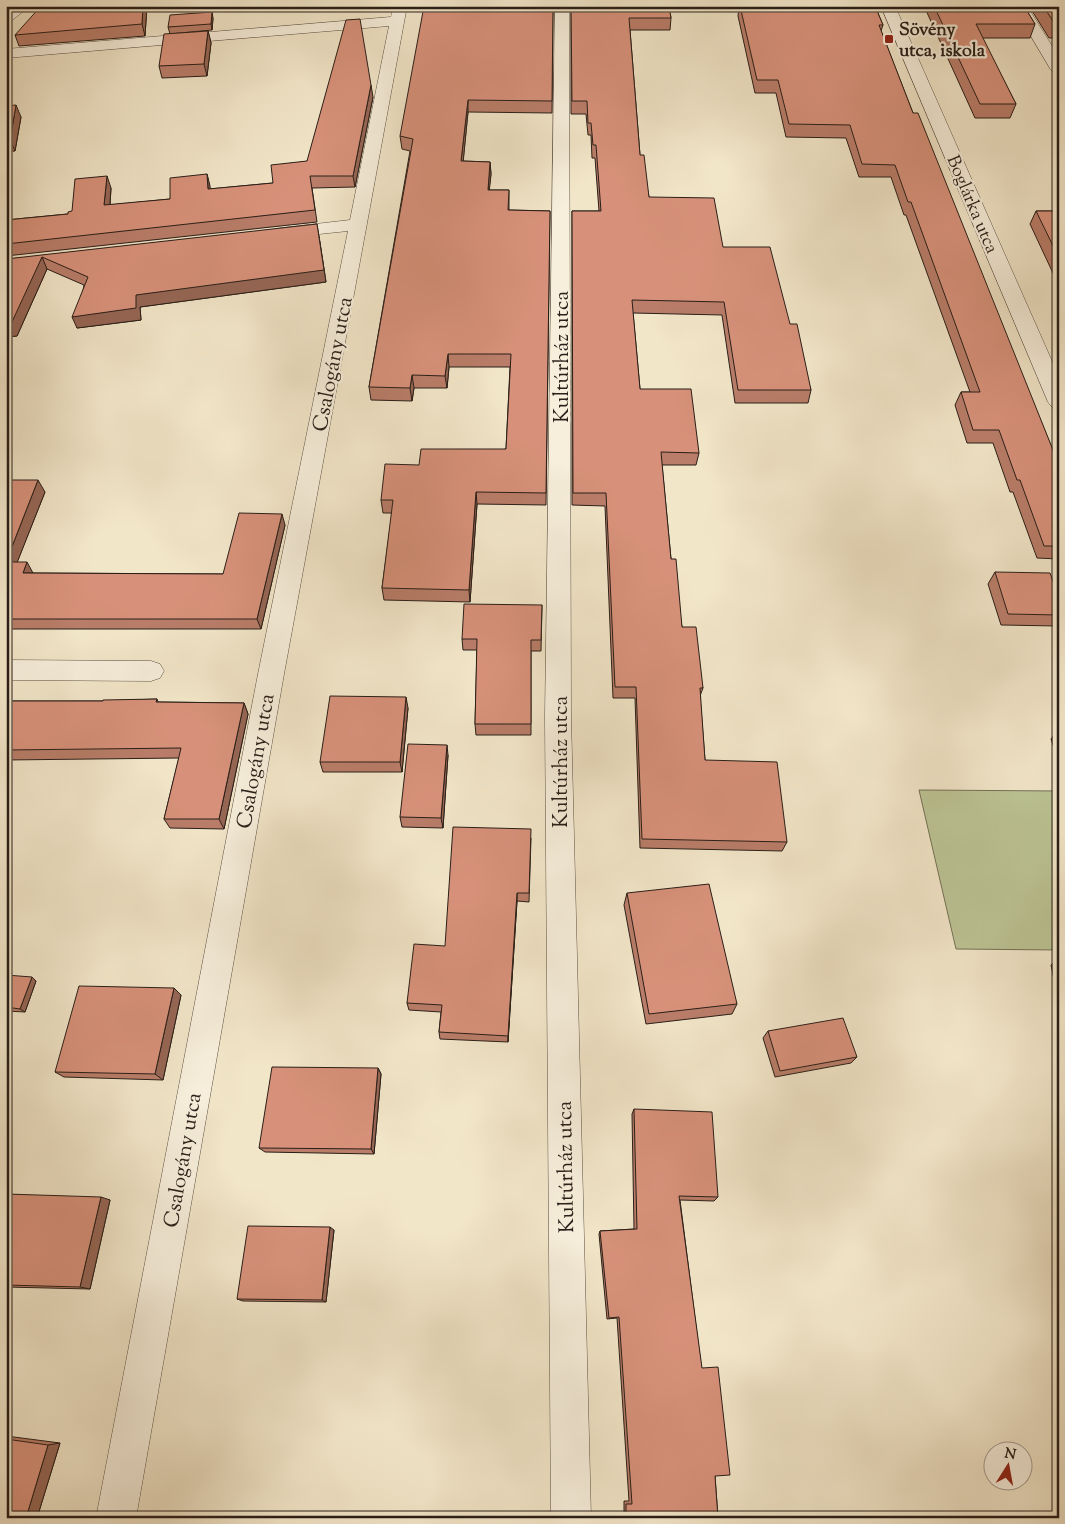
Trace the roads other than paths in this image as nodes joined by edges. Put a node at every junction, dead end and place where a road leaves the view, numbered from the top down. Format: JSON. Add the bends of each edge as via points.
{"nodes":[{"id":1,"x":23,"y":6,"type":"edge"},
{"id":2,"x":562,"y":6,"type":"edge"},
{"id":3,"x":888,"y":6,"type":"edge"},
{"id":4,"x":1020,"y":6,"type":"edge"},
{"id":5,"x":398,"y":14,"type":"edge"},
{"id":6,"x":6,"y":18,"type":"edge"},
{"id":7,"x":6,"y":54,"type":"edge"},
{"id":8,"x":1059,"y":70,"type":"edge"},
{"id":9,"x":359,"y":224,"type":"junction"},
{"id":10,"x":261,"y":235,"type":"edge"},
{"id":11,"x":1059,"y":402,"type":"edge"},
{"id":12,"x":6,"y":670,"type":"edge"},
{"id":13,"x":151,"y":672,"type":"dead end"},
{"id":14,"x":116,"y":1518,"type":"edge"},
{"id":15,"x":571,"y":1518,"type":"edge"}],
"edges":[{"from":1,"to":6,"type":"street"},
{"from":2,"to":15,"type":"street","name":"Kultúrház utca","via":[[558,717]]},
{"from":3,"to":11,"type":"street","name":"Boglárka utca"},
{"from":4,"to":8,"type":"street"},
{"from":5,"to":7,"type":"street"},
{"from":5,"to":9,"type":"street","name":"Csalogány utca"},
{"from":9,"to":10,"type":"street"},
{"from":9,"to":14,"type":"street","name":"Csalogány utca","via":[[271,674]]},
{"from":12,"to":13,"type":"street"}]}
